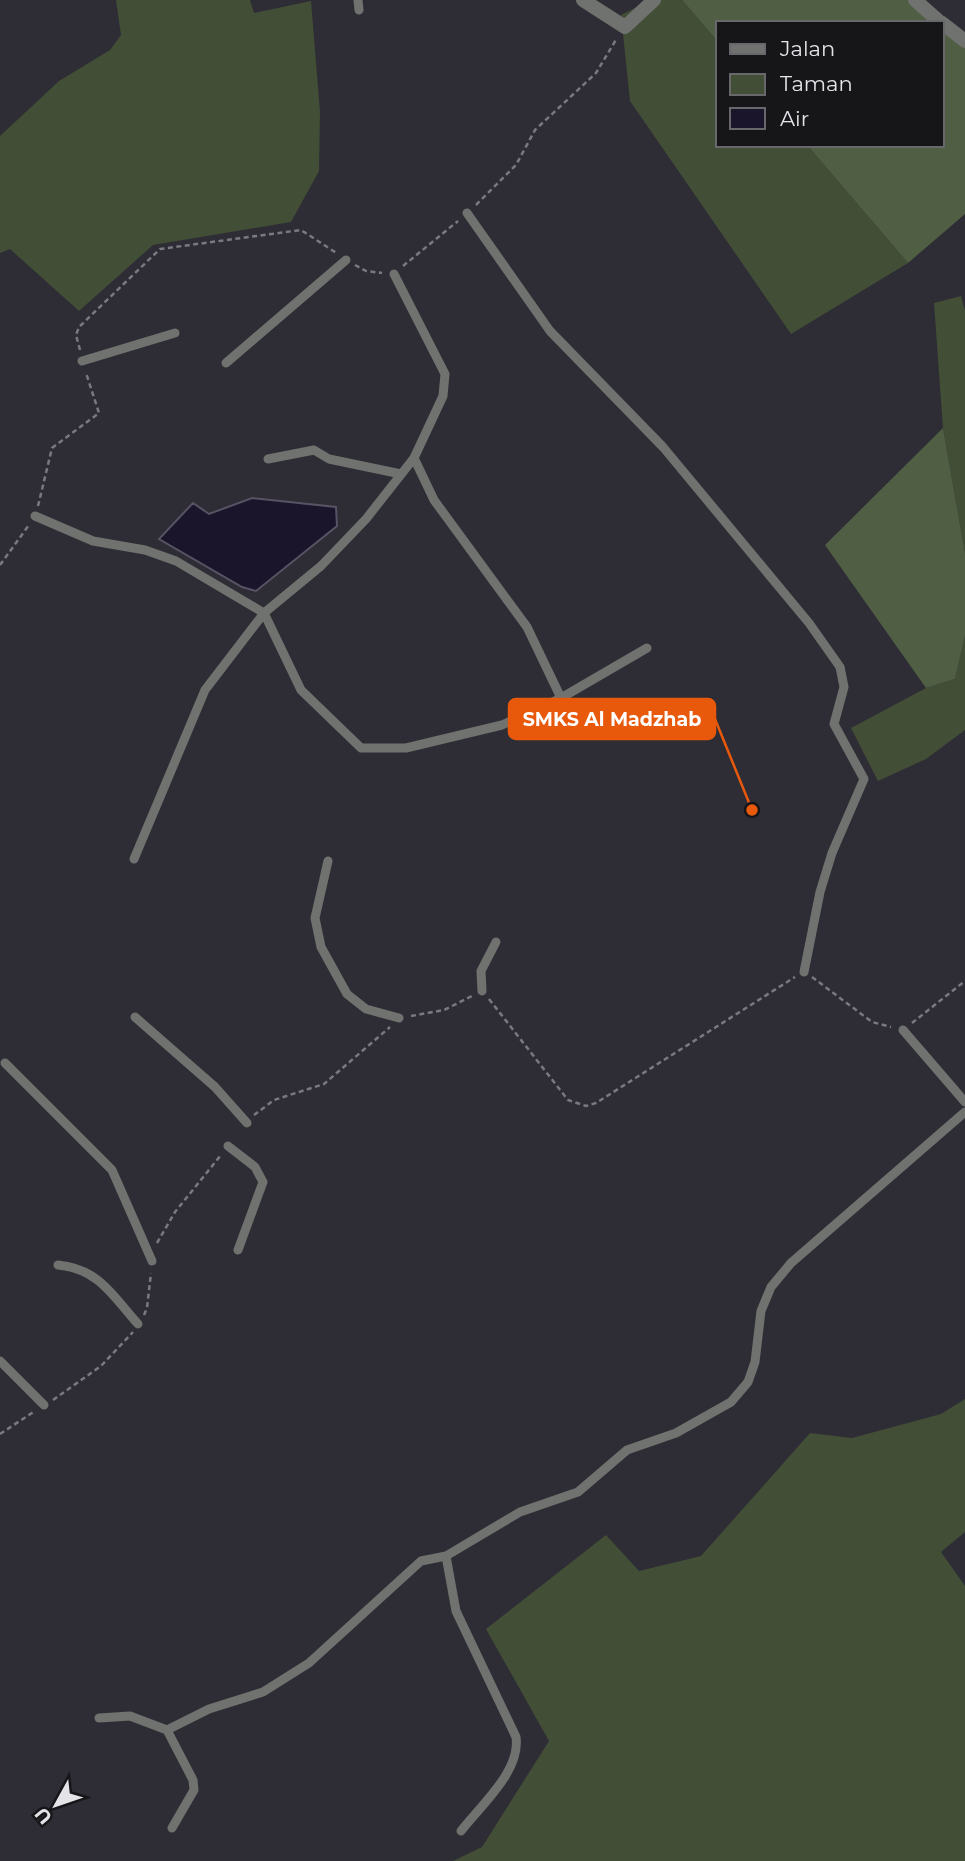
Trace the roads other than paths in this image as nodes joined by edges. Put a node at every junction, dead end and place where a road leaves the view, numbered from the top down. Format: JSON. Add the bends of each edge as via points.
{"nodes":[{"id":1,"x":583,"y":0,"type":"edge"},
{"id":2,"x":654,"y":0,"type":"edge"},
{"id":3,"x":915,"y":0,"type":"edge"},
{"id":4,"x":940,"y":21,"type":"edge"},
{"id":5,"x":944,"y":25,"type":"edge"},
{"id":6,"x":965,"y":41,"type":"edge"},
{"id":7,"x":467,"y":214,"type":"road end"},
{"id":8,"x":346,"y":260,"type":"road end"},
{"id":9,"x":394,"y":274,"type":"road end"},
{"id":10,"x":175,"y":333,"type":"dead end"},
{"id":11,"x":82,"y":360,"type":"road end"},
{"id":12,"x":226,"y":363,"type":"dead end"},
{"id":13,"x":414,"y":458,"type":"junction"},
{"id":14,"x":268,"y":459,"type":"dead end"},
{"id":15,"x":401,"y":474,"type":"junction"},
{"id":16,"x":35,"y":516,"type":"road end"},
{"id":17,"x":264,"y":613,"type":"junction"},
{"id":18,"x":647,"y":648,"type":"dead end"},
{"id":19,"x":561,"y":698,"type":"junction"},
{"id":20,"x":134,"y":859,"type":"dead end"},
{"id":21,"x":328,"y":861,"type":"dead end"},
{"id":22,"x":496,"y":942,"type":"dead end"},
{"id":23,"x":804,"y":972,"type":"road end"},
{"id":24,"x":482,"y":991,"type":"road end"},
{"id":25,"x":135,"y":1017,"type":"dead end"},
{"id":26,"x":399,"y":1018,"type":"road end"},
{"id":27,"x":903,"y":1030,"type":"road end"},
{"id":28,"x":5,"y":1063,"type":"dead end"},
{"id":29,"x":965,"y":1102,"type":"edge"},
{"id":30,"x":965,"y":1112,"type":"edge"},
{"id":31,"x":247,"y":1123,"type":"road end"},
{"id":32,"x":228,"y":1146,"type":"road end"},
{"id":33,"x":238,"y":1250,"type":"dead end"},
{"id":34,"x":152,"y":1261,"type":"road end"},
{"id":35,"x":58,"y":1265,"type":"dead end"},
{"id":36,"x":138,"y":1324,"type":"road end"},
{"id":37,"x":0,"y":1361,"type":"edge"},
{"id":38,"x":44,"y":1405,"type":"road end"},
{"id":39,"x":446,"y":1556,"type":"junction"},
{"id":40,"x":99,"y":1718,"type":"dead end"},
{"id":41,"x":167,"y":1730,"type":"junction"},
{"id":42,"x":172,"y":1828,"type":"dead end"},
{"id":43,"x":461,"y":1831,"type":"dead end"}],
"edges":[{"from":1,"to":2,"type":"street","via":[[625,27]]},
{"from":3,"to":4,"type":"street"},
{"from":5,"to":6,"type":"street"},
{"from":7,"to":23,"type":"lane","via":[[550,331],[663,447],[840,667],[844,687],[835,724],[864,779],[828,866]]},
{"from":8,"to":12,"type":"lane"},
{"from":9,"to":13,"type":"lane","via":[[444,374],[443,396]]},
{"from":10,"to":11,"type":"lane"},
{"from":13,"to":15,"type":"lane"},
{"from":13,"to":19,"type":"lane","via":[[434,500],[527,627]]},
{"from":14,"to":15,"type":"lane","via":[[314,450],[329,459]]},
{"from":15,"to":17,"type":"lane","via":[[321,566]]},
{"from":16,"to":17,"type":"lane","via":[[93,541],[176,561]]},
{"from":17,"to":19,"type":"lane","via":[[300,690],[361,748],[406,748],[502,725]]},
{"from":17,"to":20,"type":"lane","via":[[205,690]]},
{"from":18,"to":19,"type":"lane"},
{"from":21,"to":26,"type":"lane","via":[[315,918],[321,947],[347,994],[366,1009]]},
{"from":22,"to":24,"type":"lane","via":[[481,971]]},
{"from":25,"to":31,"type":"lane","via":[[215,1087]]},
{"from":27,"to":29,"type":"lane"},
{"from":28,"to":34,"type":"lane","via":[[112,1170]]},
{"from":30,"to":39,"type":"lane","via":[[791,1263],[771,1287],[761,1311],[748,1382],[730,1402],[676,1433],[627,1450],[578,1492],[520,1512]]},
{"from":32,"to":33,"type":"lane","via":[[255,1167],[262,1182]]},
{"from":35,"to":36,"type":"lane","via":[[93,1274]]},
{"from":37,"to":38,"type":"lane"},
{"from":39,"to":41,"type":"lane","via":[[421,1561],[309,1663],[264,1692],[209,1709]]},
{"from":39,"to":43,"type":"lane","via":[[456,1611],[516,1737],[518,1751],[511,1767]]},
{"from":40,"to":41,"type":"lane","via":[[130,1716]]},
{"from":41,"to":42,"type":"lane","via":[[194,1790]]}]}
